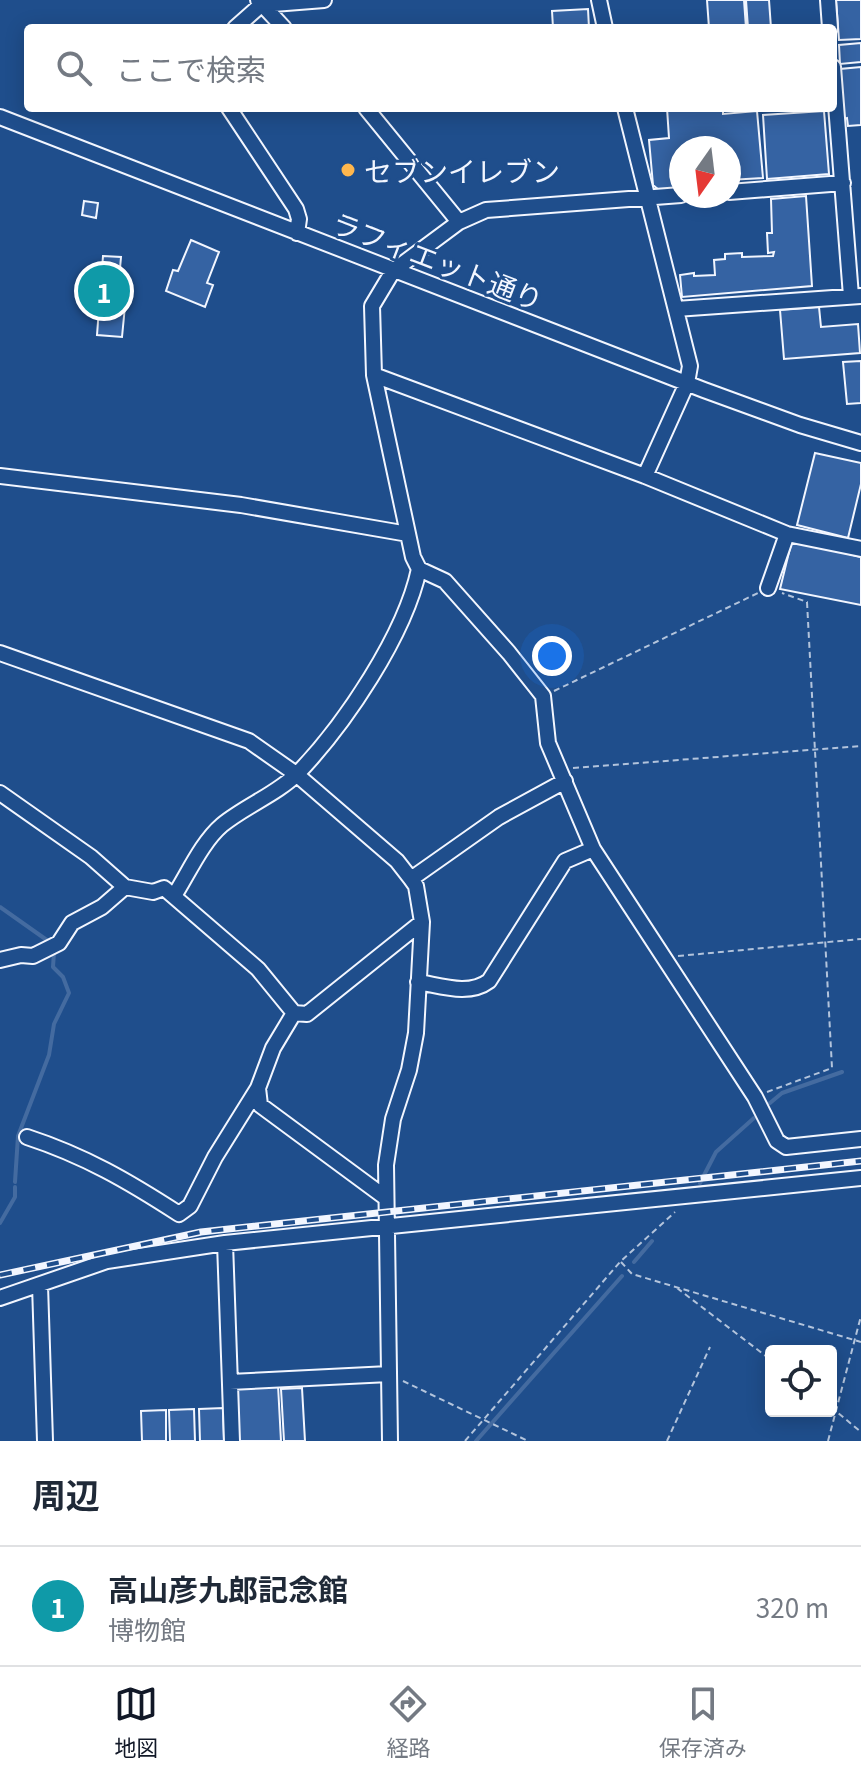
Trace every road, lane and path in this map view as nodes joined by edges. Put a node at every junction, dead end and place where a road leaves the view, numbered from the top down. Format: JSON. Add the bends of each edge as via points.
{"nodes":[{"id":1,"x":324,"y":0,"type":"edge"},
{"id":2,"x":599,"y":0,"type":"edge"},
{"id":3,"x":828,"y":0,"type":"edge"},
{"id":4,"x":259,"y":3,"type":"edge"},
{"id":5,"x":239,"y":24,"type":"edge"},
{"id":6,"x":280,"y":24,"type":"edge"},
{"id":7,"x":604,"y":24,"type":"edge"},
{"id":8,"x":830,"y":24,"type":"edge"},
{"id":9,"x":232,"y":112,"type":"edge"},
{"id":10,"x":369,"y":112,"type":"edge"},
{"id":11,"x":626,"y":112,"type":"edge"},
{"id":12,"x":837,"y":112,"type":"edge"},
{"id":13,"x":0,"y":117,"type":"edge"},
{"id":14,"x":843,"y":183,"type":"junction"},
{"id":15,"x":741,"y":191,"type":"edge"},
{"id":16,"x":669,"y":196,"type":"edge"},
{"id":17,"x":648,"y":198,"type":"junction"},
{"id":18,"x":459,"y":222,"type":"junction"},
{"id":19,"x":297,"y":233,"type":"junction"},
{"id":20,"x":393,"y":271,"type":"junction"},
{"id":21,"x":856,"y":296,"type":"edge"},
{"id":22,"x":676,"y":309,"type":"junction"},
{"id":23,"x":374,"y":375,"type":"junction"},
{"id":24,"x":687,"y":383,"type":"junction"},
{"id":25,"x":861,"y":443,"type":"edge"},
{"id":26,"x":0,"y":476,"type":"edge"},
{"id":27,"x":645,"y":476,"type":"junction"},
{"id":28,"x":408,"y":534,"type":"junction"},
{"id":29,"x":787,"y":534,"type":"junction"},
{"id":30,"x":861,"y":549,"type":"edge"},
{"id":31,"x":419,"y":569,"type":"junction"},
{"id":32,"x":768,"y":588,"type":"junction"},
{"id":33,"x":0,"y":653,"type":"edge"},
{"id":34,"x":543,"y":696,"type":"junction"},
{"id":35,"x":861,"y":746,"type":"edge"},
{"id":36,"x":815,"y":748,"type":"junction"},
{"id":37,"x":296,"y":774,"type":"junction"},
{"id":38,"x":562,"y":775,"type":"junction"},
{"id":39,"x":0,"y":793,"type":"edge"},
{"id":40,"x":593,"y":849,"type":"junction"},
{"id":41,"x":411,"y":879,"type":"junction"},
{"id":42,"x":125,"y":887,"type":"junction"},
{"id":43,"x":174,"y":896,"type":"junction"},
{"id":44,"x":422,"y":922,"type":"junction"},
{"id":45,"x":861,"y":939,"type":"edge"},
{"id":46,"x":826,"y":942,"type":"junction"},
{"id":47,"x":665,"y":958,"type":"junction"},
{"id":48,"x":0,"y":960,"type":"edge"},
{"id":49,"x":418,"y":982,"type":"junction"},
{"id":50,"x":294,"y":1013,"type":"junction"},
{"id":51,"x":258,"y":1088,"type":"junction"},
{"id":52,"x":755,"y":1097,"type":"junction"},
{"id":53,"x":27,"y":1137,"type":"dead end"},
{"id":54,"x":861,"y":1139,"type":"edge"},
{"id":55,"x":861,"y":1178,"type":"edge"},
{"id":56,"x":694,"y":1194,"type":"junction"},
{"id":57,"x":386,"y":1198,"type":"junction"},
{"id":58,"x":386,"y":1225,"type":"junction"},
{"id":59,"x":225,"y":1243,"type":"junction"},
{"id":60,"x":620,"y":1262,"type":"junction"},
{"id":61,"x":40,"y":1285,"type":"junction"},
{"id":62,"x":674,"y":1285,"type":"junction"},
{"id":63,"x":0,"y":1298,"type":"edge"},
{"id":64,"x":861,"y":1316,"type":"edge"},
{"id":65,"x":854,"y":1339,"type":"junction"},
{"id":66,"x":861,"y":1342,"type":"edge"},
{"id":67,"x":710,"y":1347,"type":"dead end"},
{"id":68,"x":765,"y":1355,"type":"edge"},
{"id":69,"x":389,"y":1374,"type":"junction"},
{"id":70,"x":230,"y":1382,"type":"junction"},
{"id":71,"x":837,"y":1403,"type":"edge"},
{"id":72,"x":837,"y":1412,"type":"edge"},
{"id":73,"x":833,"y":1417,"type":"edge"},
{"id":74,"x":483,"y":1420,"type":"junction"},
{"id":75,"x":861,"y":1432,"type":"edge"},
{"id":76,"x":45,"y":1441,"type":"edge"},
{"id":77,"x":232,"y":1441,"type":"edge"},
{"id":78,"x":390,"y":1441,"type":"edge"},
{"id":79,"x":465,"y":1441,"type":"edge"},
{"id":80,"x":528,"y":1441,"type":"edge"},
{"id":81,"x":667,"y":1441,"type":"edge"},
{"id":82,"x":828,"y":1441,"type":"edge"}],
"edges":[{"from":1,"to":4,"type":"street"},
{"from":2,"to":7,"type":"street"},
{"from":3,"to":8,"type":"street"},
{"from":4,"to":5,"type":"street"},
{"from":4,"to":6,"type":"street"},
{"from":9,"to":19,"type":"street","via":[[299,215]]},
{"from":10,"to":18,"type":"street"},
{"from":11,"to":17,"type":"street"},
{"from":12,"to":14,"type":"street"},
{"from":13,"to":19,"type":"street","name":"ラフィエット通り"},
{"from":14,"to":15,"type":"street"},
{"from":14,"to":21,"type":"street"},
{"from":16,"to":17,"type":"street"},
{"from":17,"to":18,"type":"street","via":[[486,210]]},
{"from":17,"to":22,"type":"street"},
{"from":18,"to":20,"type":"street"},
{"from":19,"to":20,"type":"street","name":"ラフィエット通り"},
{"from":20,"to":23,"type":"street","via":[[372,306]]},
{"from":20,"to":24,"type":"street","name":"ラフィエット通り"},
{"from":21,"to":22,"type":"street"},
{"from":22,"to":24,"type":"street","via":[[690,366]]},
{"from":23,"to":27,"type":"street"},
{"from":23,"to":28,"type":"street"},
{"from":24,"to":25,"type":"street","name":"ラフィエット通り"},
{"from":24,"to":27,"type":"street"},
{"from":26,"to":28,"type":"street","via":[[241,505]]},
{"from":27,"to":29,"type":"street"},
{"from":28,"to":31,"type":"street"},
{"from":29,"to":30,"type":"street"},
{"from":29,"to":32,"type":"street"},
{"from":31,"to":34,"type":"street","via":[[445,581]]},
{"from":31,"to":37,"type":"street","via":[[405,618],[379,663]]},
{"from":32,"to":34,"type":"path"},
{"from":32,"to":36,"type":"path","via":[[807,602]]},
{"from":33,"to":37,"type":"street","via":[[249,741]]},
{"from":34,"to":38,"type":"street","via":[[548,743]]},
{"from":35,"to":36,"type":"path"},
{"from":36,"to":38,"type":"path"},
{"from":36,"to":46,"type":"path"},
{"from":37,"to":41,"type":"street"},
{"from":37,"to":43,"type":"street","via":[[220,827]]},
{"from":38,"to":40,"type":"street"},
{"from":38,"to":41,"type":"street"},
{"from":39,"to":42,"type":"street"},
{"from":40,"to":47,"type":"street"},
{"from":40,"to":49,"type":"street","via":[[565,861],[479,989]]},
{"from":41,"to":44,"type":"street"},
{"from":42,"to":43,"type":"street","via":[[153,892],[164,888]]},
{"from":42,"to":48,"type":"street","via":[[72,923],[59,943],[33,956]]},
{"from":43,"to":50,"type":"street","via":[[258,969]]},
{"from":44,"to":49,"type":"street"},
{"from":44,"to":50,"type":"street","via":[[307,1014]]},
{"from":45,"to":46,"type":"path"},
{"from":46,"to":47,"type":"path"},
{"from":46,"to":52,"type":"path","via":[[832,1068]]},
{"from":47,"to":52,"type":"street"},
{"from":49,"to":57,"type":"street","via":[[416,1033],[393,1119]]},
{"from":50,"to":51,"type":"street"},
{"from":51,"to":53,"type":"street","via":[[190,1206],[179,1214],[120,1176],[66,1149]]},
{"from":51,"to":57,"type":"street","via":[[260,1105]]},
{"from":52,"to":54,"type":"street","via":[[777,1141],[786,1147]]},
{"from":55,"to":56,"type":"street"},
{"from":56,"to":58,"type":"street"},
{"from":56,"to":60,"type":"path"},
{"from":57,"to":58,"type":"street"},
{"from":58,"to":59,"type":"street"},
{"from":58,"to":69,"type":"street"},
{"from":59,"to":61,"type":"street","via":[[107,1261]]},
{"from":59,"to":70,"type":"street"},
{"from":60,"to":62,"type":"path","via":[[632,1274]]},
{"from":60,"to":74,"type":"path"},
{"from":61,"to":63,"type":"street"},
{"from":61,"to":76,"type":"street"},
{"from":62,"to":65,"type":"path"},
{"from":62,"to":68,"type":"path"},
{"from":64,"to":65,"type":"path"},
{"from":65,"to":66,"type":"path"},
{"from":65,"to":71,"type":"path"},
{"from":67,"to":81,"type":"path"},
{"from":69,"to":70,"type":"street"},
{"from":69,"to":74,"type":"path"},
{"from":69,"to":78,"type":"street"},
{"from":70,"to":77,"type":"street"},
{"from":72,"to":75,"type":"path"},
{"from":73,"to":82,"type":"path"},
{"from":74,"to":79,"type":"path"},
{"from":74,"to":80,"type":"path"}]}
